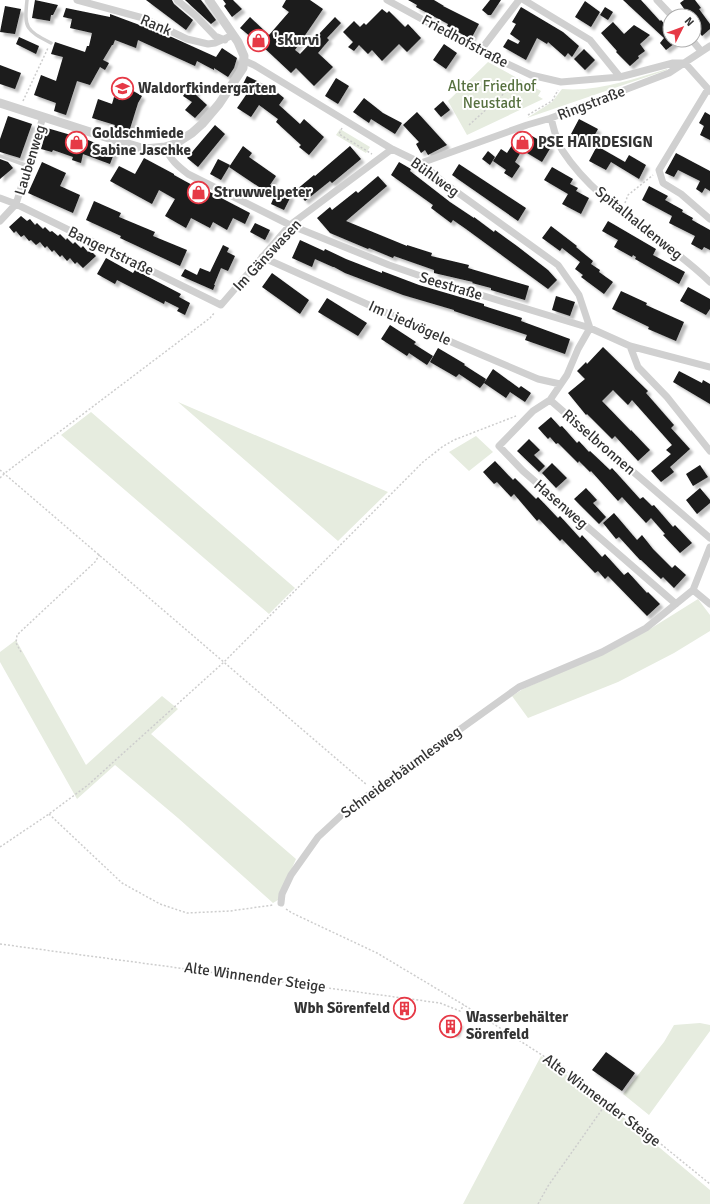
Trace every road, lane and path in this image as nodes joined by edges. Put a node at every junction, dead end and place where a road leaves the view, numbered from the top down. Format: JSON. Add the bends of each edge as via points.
{"nodes":[{"id":1,"x":27,"y":0,"type":"edge"},
{"id":2,"x":77,"y":0,"type":"edge"},
{"id":3,"x":176,"y":0,"type":"edge"},
{"id":4,"x":209,"y":0,"type":"edge"},
{"id":5,"x":387,"y":0,"type":"edge"},
{"id":6,"x":519,"y":0,"type":"edge"},
{"id":7,"x":524,"y":0,"type":"edge"},
{"id":8,"x":657,"y":0,"type":"edge"},
{"id":9,"x":664,"y":8,"type":"edge"},
{"id":10,"x":229,"y":37,"type":"junction"},
{"id":11,"x":51,"y":43,"type":"joint"},
{"id":12,"x":710,"y":46,"type":"edge"},
{"id":13,"x":698,"y":48,"type":"edge"},
{"id":14,"x":480,"y":51,"type":"junction"},
{"id":15,"x":701,"y":52,"type":"junction"},
{"id":16,"x":244,"y":61,"type":"junction"},
{"id":17,"x":685,"y":63,"type":"junction"},
{"id":18,"x":523,"y":75,"type":"dead end"},
{"id":19,"x":620,"y":77,"type":"junction"},
{"id":20,"x":561,"y":87,"type":"dead end"},
{"id":21,"x":709,"y":90,"type":"edge"},
{"id":22,"x":22,"y":102,"type":"dead end"},
{"id":23,"x":0,"y":103,"type":"edge"},
{"id":24,"x":43,"y":117,"type":"junction"},
{"id":25,"x":525,"y":118,"type":"dead end"},
{"id":26,"x":551,"y":118,"type":"junction"},
{"id":27,"x":469,"y":124,"type":"dead end"},
{"id":28,"x":342,"y":128,"type":"dead end"},
{"id":29,"x":166,"y":147,"type":"junction"},
{"id":30,"x":392,"y":149,"type":"junction"},
{"id":31,"x":372,"y":154,"type":"dead end"},
{"id":32,"x":0,"y":156,"type":"edge"},
{"id":33,"x":421,"y":163,"type":"junction"},
{"id":34,"x":28,"y":166,"type":"junction"},
{"id":35,"x":659,"y":170,"type":"junction"},
{"id":36,"x":0,"y":198,"type":"edge"},
{"id":37,"x":16,"y":204,"type":"junction"},
{"id":38,"x":624,"y":206,"type":"dead end"},
{"id":39,"x":710,"y":219,"type":"edge"},
{"id":40,"x":0,"y":221,"type":"edge"},
{"id":41,"x":290,"y":225,"type":"junction"},
{"id":42,"x":262,"y":257,"type":"junction"},
{"id":43,"x":710,"y":282,"type":"edge"},
{"id":44,"x":221,"y":305,"type":"junction"},
{"id":45,"x":590,"y":328,"type":"junction"},
{"id":46,"x":630,"y":346,"type":"junction"},
{"id":47,"x":710,"y":366,"type":"edge"},
{"id":48,"x":560,"y":384,"type":"junction"},
{"id":49,"x":550,"y":400,"type":"junction"},
{"id":50,"x":533,"y":411,"type":"junction"},
{"id":51,"x":710,"y":451,"type":"edge"},
{"id":52,"x":0,"y":470,"type":"edge"},
{"id":53,"x":5,"y":473,"type":"junction"},
{"id":54,"x":0,"y":478,"type":"edge"},
{"id":55,"x":710,"y":538,"type":"edge"},
{"id":56,"x":710,"y":547,"type":"edge"},
{"id":57,"x":100,"y":554,"type":"junction"},
{"id":58,"x":694,"y":590,"type":"junction"},
{"id":59,"x":676,"y":604,"type":"junction"},
{"id":60,"x":710,"y":604,"type":"edge"},
{"id":61,"x":21,"y":652,"type":"dead end"},
{"id":62,"x":224,"y":662,"type":"junction"},
{"id":63,"x":373,"y":791,"type":"junction"},
{"id":64,"x":49,"y":814,"type":"junction"},
{"id":65,"x":0,"y":847,"type":"edge"},
{"id":66,"x":281,"y":903,"type":"junction"},
{"id":67,"x":0,"y":944,"type":"edge"},
{"id":68,"x":464,"y":1005,"type":"junction"},
{"id":69,"x":608,"y":1101,"type":"junction"},
{"id":70,"x":710,"y":1184,"type":"edge"},
{"id":71,"x":538,"y":1204,"type":"edge"}],
"edges":[{"from":1,"to":11,"type":"lane","via":[[27,26],[32,33]]},
{"from":2,"to":10,"type":"street","name":"Rank","via":[[143,18],[187,39],[208,44]]},
{"from":3,"to":10,"type":"street","via":[[215,36]]},
{"from":4,"to":10,"type":"street"},
{"from":5,"to":14,"type":"street","name":"Friedhofstraße"},
{"from":6,"to":14,"type":"street"},
{"from":7,"to":19,"type":"street","via":[[590,40]]},
{"from":8,"to":9,"type":"street"},
{"from":10,"to":16,"type":"street","via":[[243,52]]},
{"from":11,"to":22,"type":"path"},
{"from":12,"to":15,"type":"street","name":"Ringstraße"},
{"from":13,"to":15,"type":"street"},
{"from":14,"to":19,"type":"street","name":"Friedhofstraße","via":[[532,75],[561,82]]},
{"from":15,"to":17,"type":"street","name":"Ringstraße"},
{"from":16,"to":29,"type":"street","via":[[243,68],[233,84],[202,124],[183,139]]},
{"from":16,"to":30,"type":"street","name":"Bühlweg"},
{"from":17,"to":19,"type":"street","name":"Friedhofstraße","via":[[673,63]]},
{"from":17,"to":21,"type":"street"},
{"from":17,"to":26,"type":"street","name":"Ringstraße","via":[[669,74]]},
{"from":18,"to":27,"type":"path"},
{"from":20,"to":25,"type":"path","via":[[552,101]]},
{"from":21,"to":35,"type":"street"},
{"from":23,"to":24,"type":"street"},
{"from":24,"to":29,"type":"street","via":[[140,148]]},
{"from":24,"to":34,"type":"street","name":"Laubenweg"},
{"from":26,"to":33,"type":"street","name":"Ringstraße"},
{"from":26,"to":43,"type":"street","name":"Spitalhaldenweg","via":[[562,149],[586,180],[617,209],[693,265]]},
{"from":28,"to":31,"type":"path","via":[[339,134]]},
{"from":29,"to":41,"type":"street","name":"Seestraße","via":[[175,164],[188,174]]},
{"from":30,"to":33,"type":"street","name":"Bühlweg"},
{"from":30,"to":41,"type":"street","name":"Im Gänswasen"},
{"from":32,"to":34,"type":"lane"},
{"from":33,"to":45,"type":"street","name":"Bühlweg","via":[[558,266],[579,295]]},
{"from":34,"to":37,"type":"street","name":"Laubenweg"},
{"from":35,"to":38,"type":"path","via":[[628,195]]},
{"from":35,"to":39,"type":"street","via":[[663,183],[681,194]]},
{"from":36,"to":37,"type":"street","name":"Bangertstraße"},
{"from":37,"to":40,"type":"street","name":"Laubenweg"},
{"from":37,"to":44,"type":"street","name":"Bangertstraße"},
{"from":41,"to":42,"type":"street","name":"Im Gänswasen"},
{"from":41,"to":45,"type":"street","name":"Seestraße","via":[[438,282]]},
{"from":42,"to":44,"type":"street","name":"Im Gänswasen"},
{"from":42,"to":48,"type":"street","name":"Im Liedvögele","via":[[538,379]]},
{"from":44,"to":53,"type":"path","via":[[210,318]]},
{"from":45,"to":46,"type":"street","name":"Seestraße"},
{"from":45,"to":48,"type":"street","name":"Risselbronnen"},
{"from":46,"to":47,"type":"street"},
{"from":46,"to":51,"type":"street","via":[[638,368],[667,397]]},
{"from":48,"to":49,"type":"street","name":"Risselbronnen"},
{"from":49,"to":50,"type":"street","name":"Hasenweg"},
{"from":49,"to":55,"type":"street","name":"Risselbronnen"},
{"from":50,"to":59,"type":"street","name":"Hasenweg","via":[[499,446],[523,471]]},
{"from":50,"to":62,"type":"path","via":[[454,440],[423,462]]},
{"from":52,"to":53,"type":"path"},
{"from":53,"to":54,"type":"path"},
{"from":53,"to":57,"type":"path"},
{"from":56,"to":58,"type":"street"},
{"from":57,"to":61,"type":"path","via":[[17,635],[16,643]]},
{"from":57,"to":62,"type":"path"},
{"from":58,"to":59,"type":"street","name":"Schneiderbäumlesweg"},
{"from":58,"to":60,"type":"street"},
{"from":59,"to":63,"type":"street","name":"Schneiderbäumlesweg","via":[[646,628],[602,652],[518,687]]},
{"from":62,"to":63,"type":"path"},
{"from":62,"to":64,"type":"path","via":[[88,785]]},
{"from":63,"to":66,"type":"street","name":"Schneiderbäumlesweg","via":[[318,837],[291,875],[282,894]]},
{"from":64,"to":65,"type":"path"},
{"from":64,"to":66,"type":"path","via":[[122,883],[160,904],[188,913],[230,911]]},
{"from":66,"to":68,"type":"path","via":[[292,913],[377,953]]},
{"from":67,"to":68,"type":"path","name":"Alte Winnender Steige","via":[[440,1003],[460,1011]]},
{"from":68,"to":69,"type":"path","name":"Alte Winnender Steige"},
{"from":69,"to":70,"type":"path","name":"Alte Winnender Steige"},
{"from":69,"to":71,"type":"path"}]}
